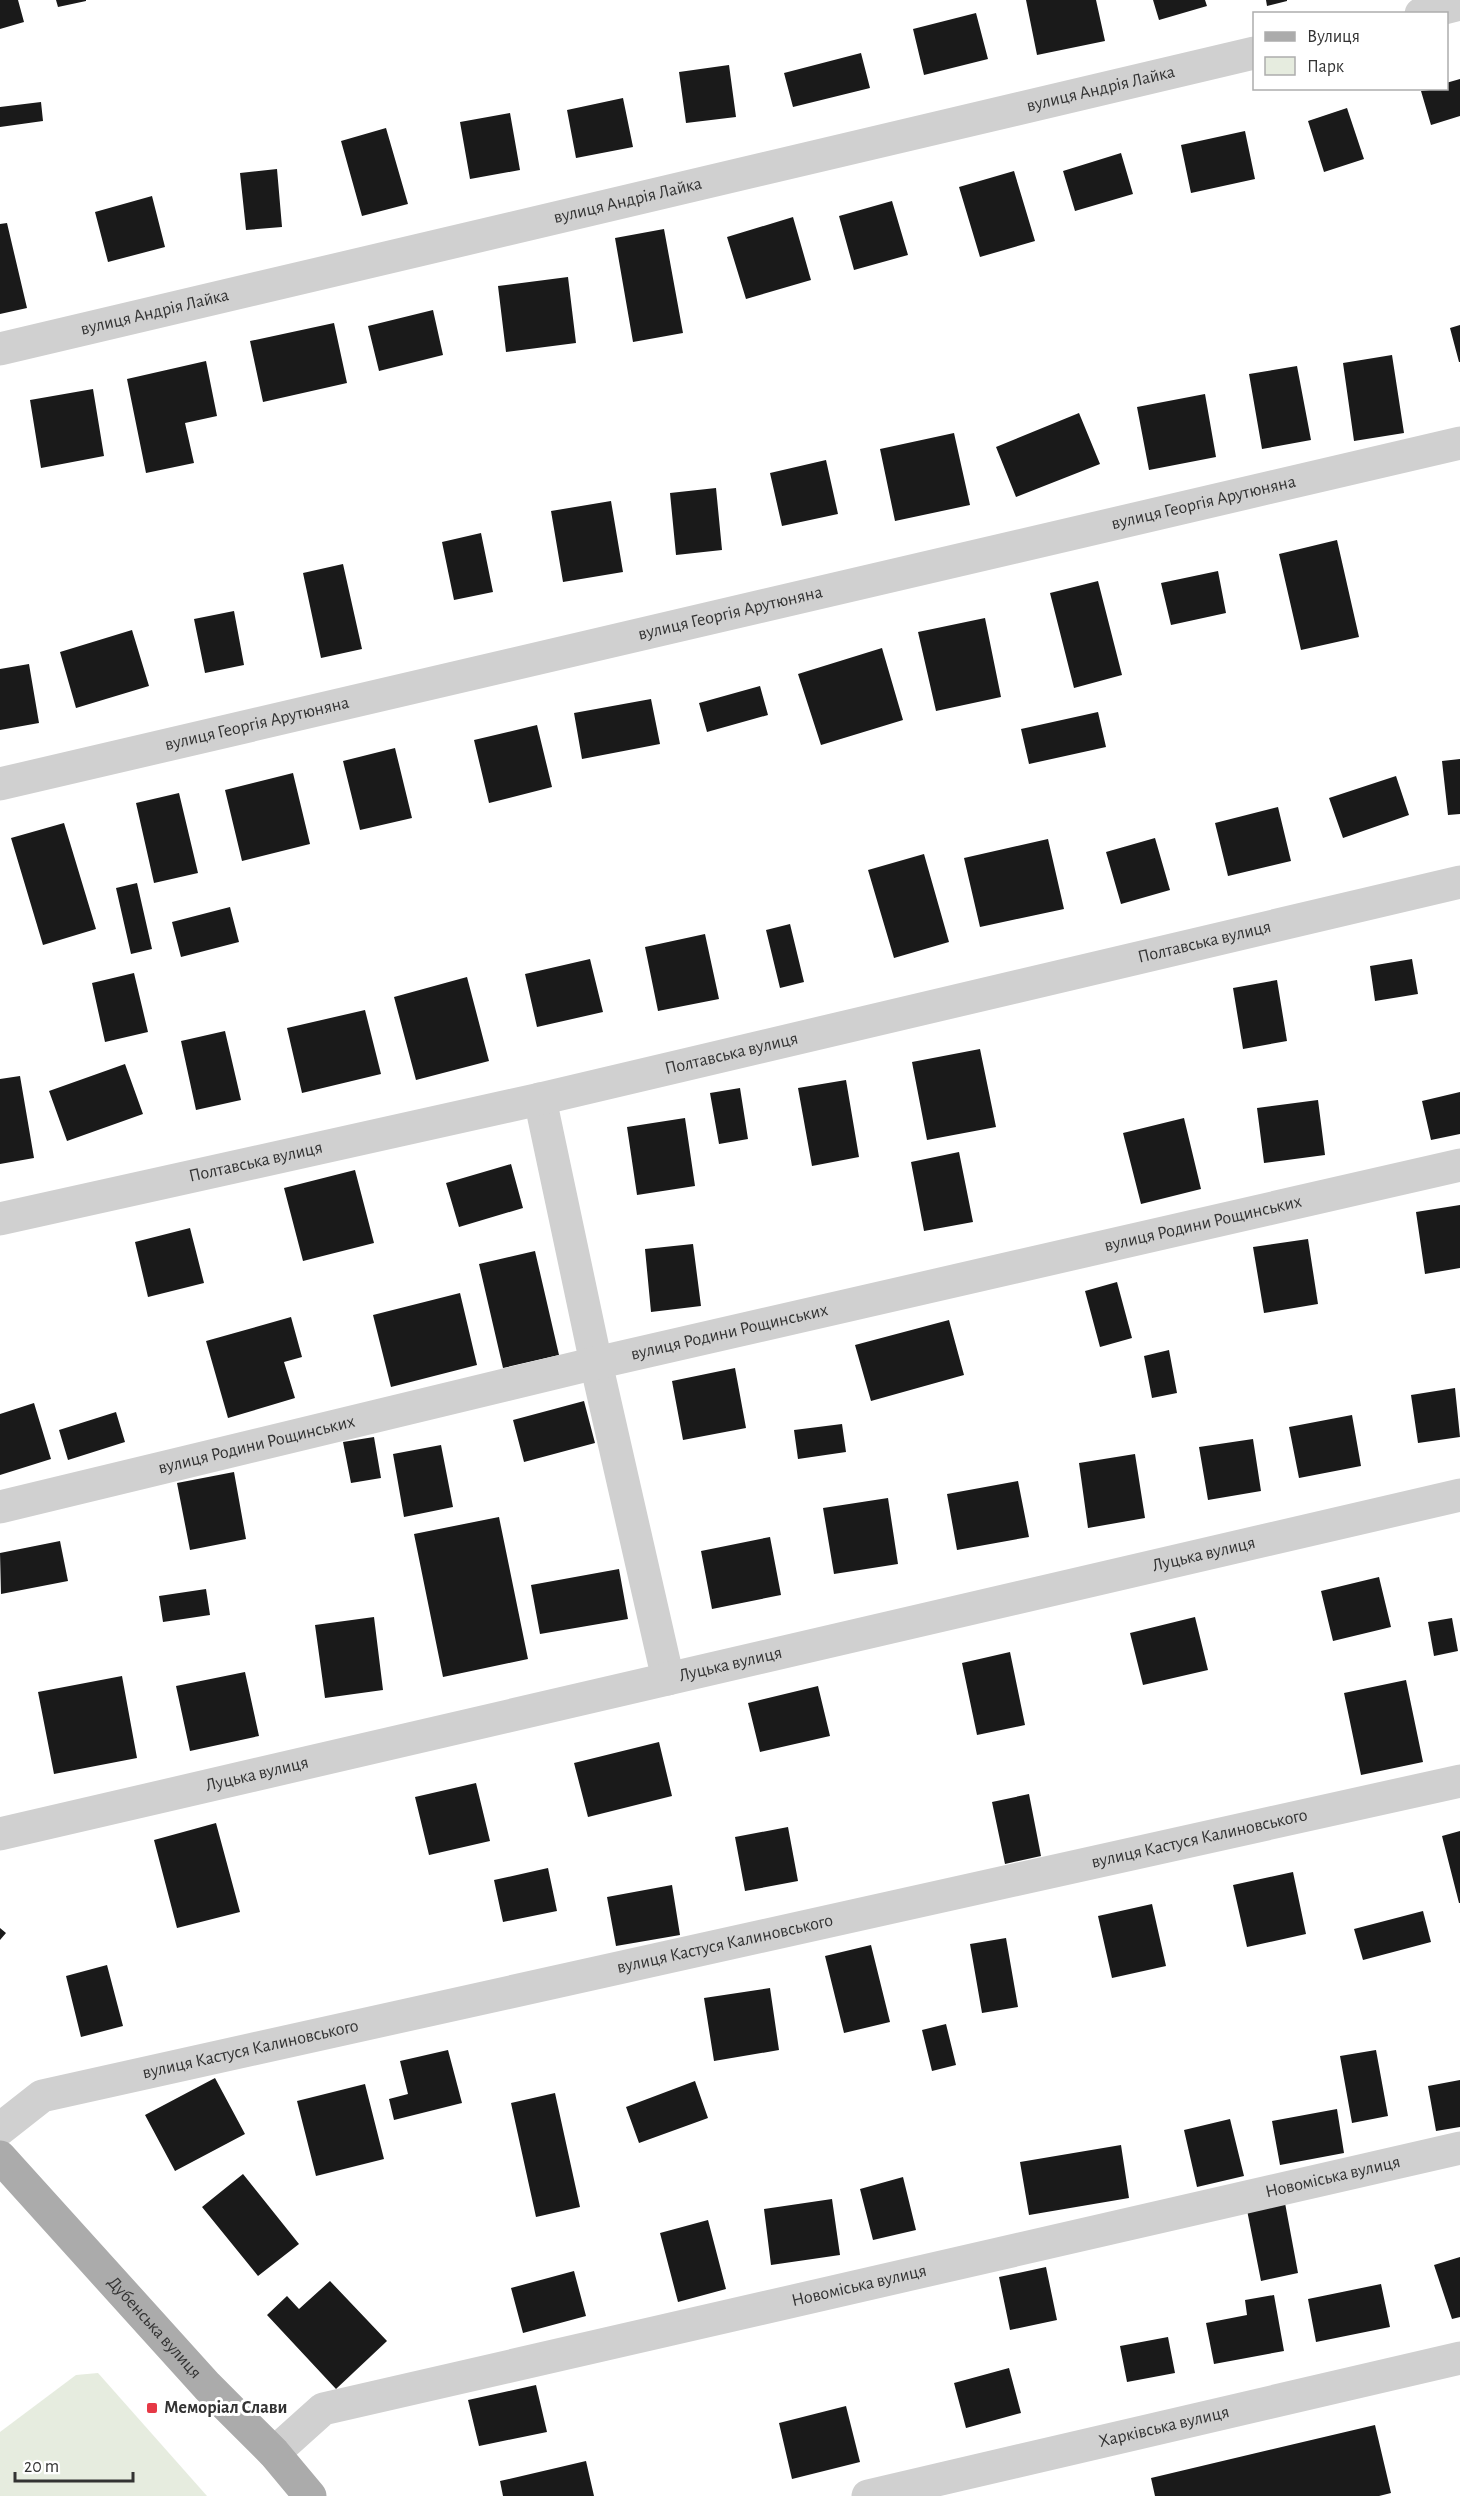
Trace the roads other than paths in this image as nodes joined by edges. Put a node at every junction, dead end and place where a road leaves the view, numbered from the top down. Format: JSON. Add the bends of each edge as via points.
{"nodes":[{"id":1,"x":1460,"y":4,"type":"edge"},
{"id":2,"x":1429,"y":12,"type":"edge"},
{"id":3,"x":1253,"y":53,"type":"edge"},
{"id":4,"x":0,"y":349,"type":"edge"},
{"id":5,"x":1460,"y":443,"type":"edge"},
{"id":6,"x":0,"y":784,"type":"edge"},
{"id":7,"x":1460,"y":882,"type":"edge"},
{"id":8,"x":540,"y":1099,"type":"junction"},
{"id":9,"x":1460,"y":1165,"type":"edge"},
{"id":10,"x":0,"y":1219,"type":"edge"},
{"id":11,"x":596,"y":1363,"type":"junction"},
{"id":12,"x":1460,"y":1495,"type":"edge"},
{"id":13,"x":0,"y":1507,"type":"edge"},
{"id":14,"x":668,"y":1679,"type":"junction"},
{"id":15,"x":1460,"y":1781,"type":"edge"},
{"id":16,"x":0,"y":1834,"type":"edge"},
{"id":17,"x":0,"y":2129,"type":"edge"},
{"id":18,"x":1460,"y":2148,"type":"edge"},
{"id":19,"x":0,"y":2157,"type":"edge"},
{"id":20,"x":1460,"y":2358,"type":"edge"},
{"id":21,"x":274,"y":2453,"type":"junction"},
{"id":22,"x":310,"y":2496,"type":"edge"},
{"id":23,"x":868,"y":2496,"type":"edge"}],
"edges":[{"from":1,"to":2,"type":"street"},
{"from":3,"to":4,"type":"street","name":"вулиця Андрія Лайка"},
{"from":5,"to":6,"type":"street","name":"вулиця Георгія Арутюняна"},
{"from":7,"to":8,"type":"street","name":"Полтавська вулиця"},
{"from":8,"to":10,"type":"street","name":"Полтавська вулиця"},
{"from":8,"to":11,"type":"street"},
{"from":9,"to":11,"type":"street","name":"вулиця Родини Рощинських"},
{"from":11,"to":13,"type":"street","name":"вулиця Родини Рощинських"},
{"from":11,"to":14,"type":"street"},
{"from":12,"to":14,"type":"street","name":"Луцька вулиця"},
{"from":14,"to":16,"type":"street","name":"Луцька вулиця"},
{"from":15,"to":17,"type":"street","name":"вулиця Кастуся Калиновського","via":[[42,2096]]},
{"from":18,"to":21,"type":"street","name":"Новоміська вулиця","via":[[323,2409]]},
{"from":19,"to":21,"type":"main road","name":"Дубенська вулиця","via":[[207,2386]]},
{"from":20,"to":23,"type":"street","name":"Харківська вулиця"},
{"from":21,"to":22,"type":"main road","name":"Дубенська вулиця"}]}
